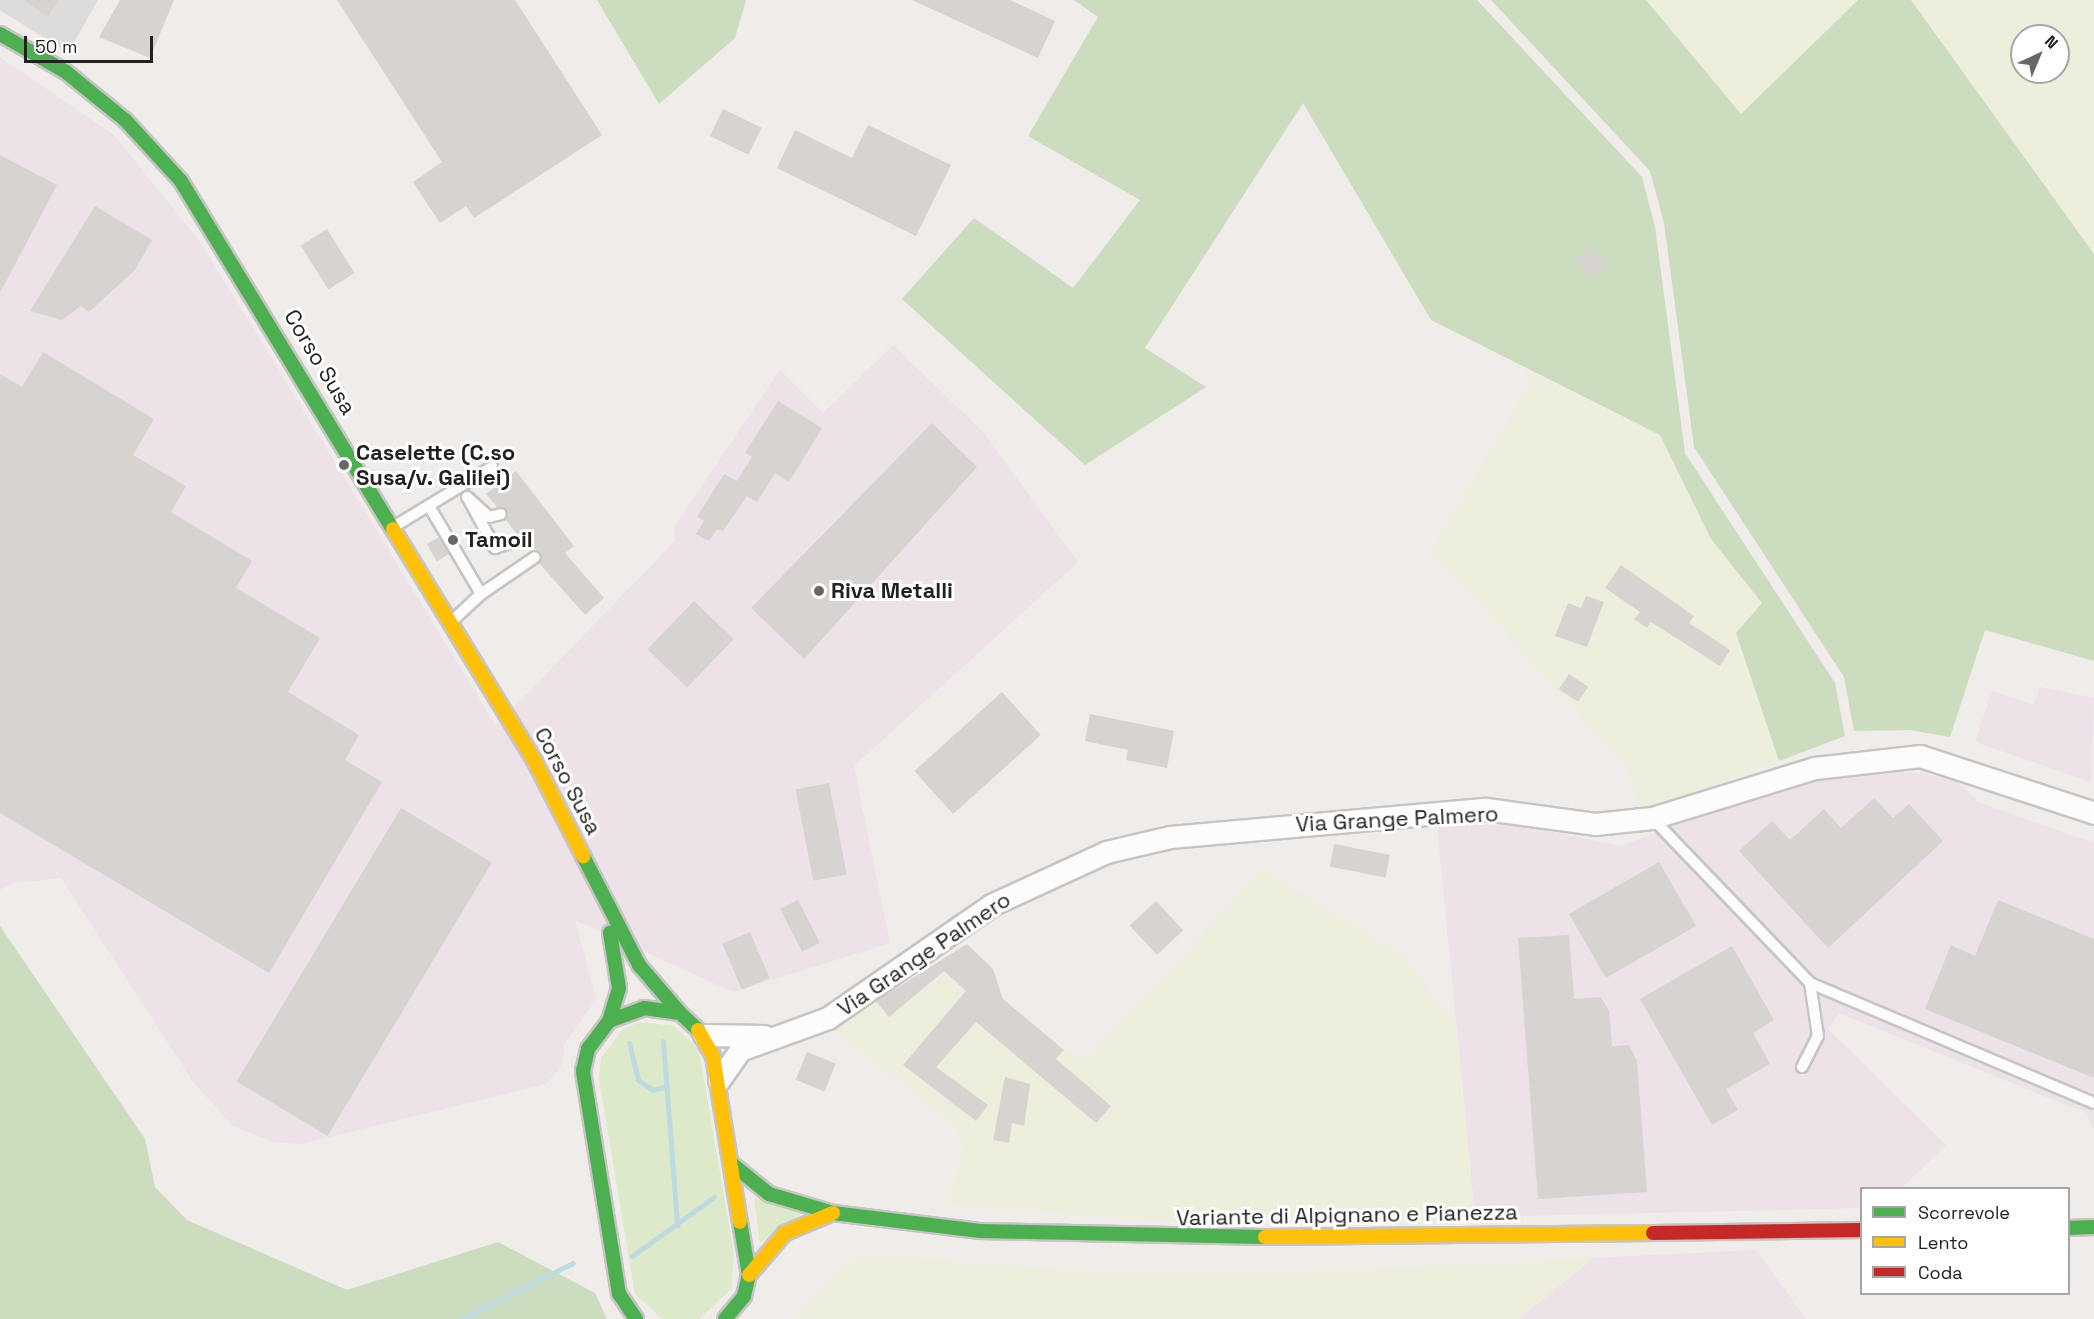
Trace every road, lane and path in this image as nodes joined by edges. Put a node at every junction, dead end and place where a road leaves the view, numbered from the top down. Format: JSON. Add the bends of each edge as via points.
{"nodes":[{"id":1,"x":0,"y":34,"type":"edge"},
{"id":2,"x":492,"y":467,"type":"dead end"},
{"id":3,"x":460,"y":486,"type":"junction"},
{"id":4,"x":468,"y":498,"type":"junction"},
{"id":5,"x":429,"y":506,"type":"junction"},
{"id":6,"x":501,"y":514,"type":"dead end"},
{"id":7,"x":395,"y":526,"type":"junction"},
{"id":8,"x":521,"y":539,"type":"dead end"},
{"id":9,"x":535,"y":557,"type":"dead end"},
{"id":10,"x":481,"y":594,"type":"junction"},
{"id":11,"x":452,"y":622,"type":"junction"},
{"id":12,"x":2094,"y":813,"type":"edge"},
{"id":13,"x":1652,"y":818,"type":"junction"},
{"id":14,"x":602,"y":899,"type":"junction"},
{"id":15,"x":1810,"y":983,"type":"junction"},
{"id":16,"x":680,"y":1013,"type":"junction"},
{"id":17,"x":609,"y":1021,"type":"junction"},
{"id":18,"x":704,"y":1035,"type":"junction"},
{"id":19,"x":771,"y":1036,"type":"junction"},
{"id":20,"x":1802,"y":1068,"type":"dead end"},
{"id":21,"x":719,"y":1080,"type":"junction"},
{"id":22,"x":2094,"y":1102,"type":"edge"},
{"id":23,"x":732,"y":1164,"type":"junction"},
{"id":24,"x":833,"y":1213,"type":"junction"},
{"id":25,"x":2094,"y":1227,"type":"edge"},
{"id":26,"x":2070,"y":1228,"type":"edge"},
{"id":27,"x":1860,"y":1230,"type":"edge"},
{"id":28,"x":749,"y":1275,"type":"junction"},
{"id":29,"x":636,"y":1319,"type":"edge"},
{"id":30,"x":725,"y":1319,"type":"edge"}],
"edges":[{"from":1,"to":7,"type":"main road","name":"Corso Susa","via":[[66,72],[126,121],[180,181]]},
{"from":2,"to":3,"type":"lane"},
{"from":3,"to":4,"type":"lane"},
{"from":3,"to":5,"type":"lane"},
{"from":4,"to":6,"type":"lane","via":[[489,517]]},
{"from":4,"to":8,"type":"lane","via":[[471,512],[495,548]]},
{"from":5,"to":7,"type":"lane"},
{"from":5,"to":10,"type":"lane"},
{"from":7,"to":11,"type":"main road","name":"Corso Susa"},
{"from":9,"to":10,"type":"lane"},
{"from":10,"to":11,"type":"lane"},
{"from":11,"to":14,"type":"main road","name":"Corso Susa","via":[[565,815]]},
{"from":12,"to":13,"type":"street","name":"Via Grange Palmero","via":[[1920,756],[1815,768]]},
{"from":13,"to":15,"type":"lane"},
{"from":13,"to":19,"type":"street","name":"Via Grange Palmero","via":[[1595,824],[1486,809],[1229,830],[1106,852],[991,905],[828,1018]]},
{"from":14,"to":16,"type":"main road","name":"Corso Susa","via":[[639,965]]},
{"from":14,"to":17,"type":"main road","name":"Corso Susa","via":[[619,988]]},
{"from":15,"to":20,"type":"lane","via":[[1818,1036]]},
{"from":15,"to":22,"type":"lane"},
{"from":16,"to":17,"type":"main road","via":[[644,1008]]},
{"from":16,"to":18,"type":"main road","name":"Corso Susa"},
{"from":17,"to":29,"type":"main road","via":[[588,1049],[583,1071],[619,1294]]},
{"from":18,"to":19,"type":"street","name":"Via Grange Palmero"},
{"from":18,"to":21,"type":"main road"},
{"from":19,"to":21,"type":"street","name":"Via Grange Palmero","via":[[740,1050]]},
{"from":21,"to":23,"type":"main road"},
{"from":23,"to":24,"type":"main road","name":"Variante di Alpignano e Pianezza","via":[[769,1194]]},
{"from":23,"to":28,"type":"main road"},
{"from":24,"to":27,"type":"main road","name":"Variante di Alpignano e Pianezza","via":[[1090,1237]]},
{"from":24,"to":28,"type":"main road","name":"Variante di Alpignano e Pianezza","via":[[785,1233]]},
{"from":25,"to":26,"type":"main road"},
{"from":28,"to":30,"type":"main road","via":[[744,1296]]}]}
